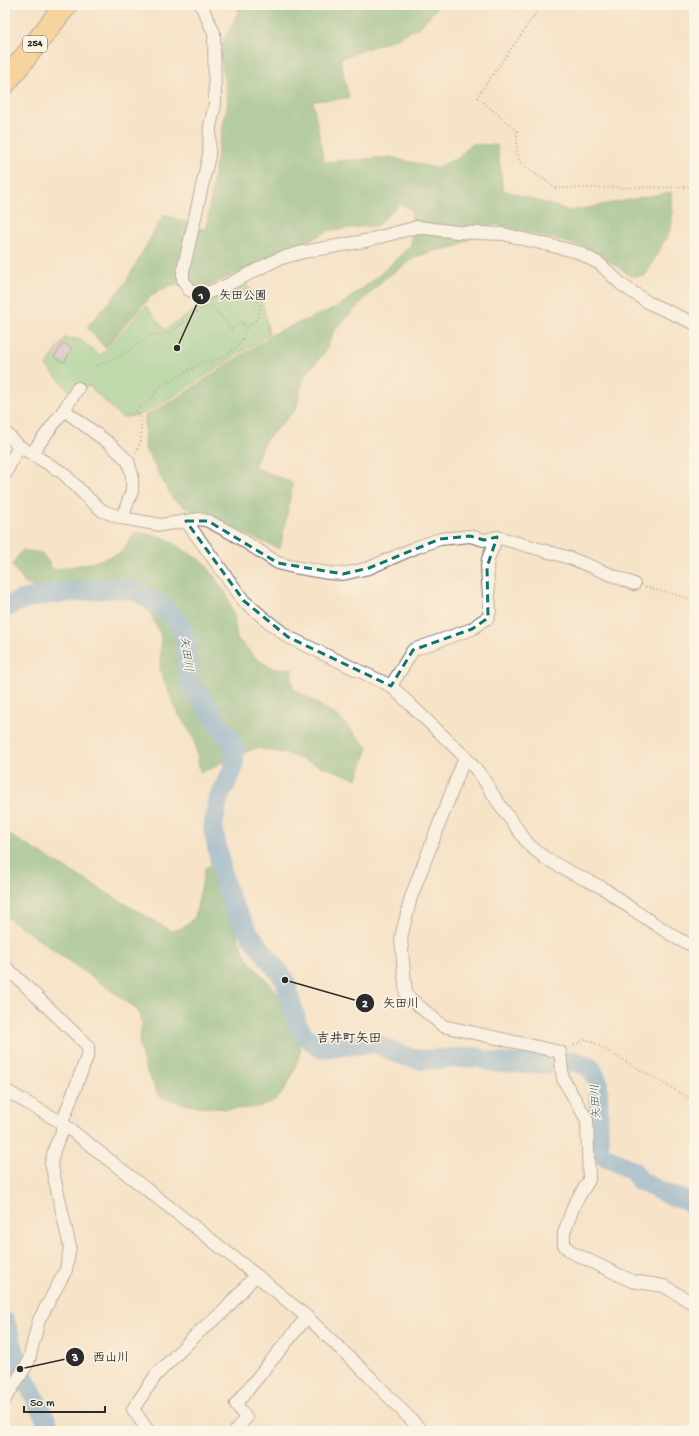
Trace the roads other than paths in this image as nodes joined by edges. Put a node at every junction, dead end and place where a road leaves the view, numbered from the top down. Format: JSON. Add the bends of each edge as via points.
{"nodes":[{"id":1,"x":66,"y":5,"type":"edge"},
{"id":2,"x":201,"y":5,"type":"edge"},
{"id":3,"x":5,"y":83,"type":"edge"},
{"id":4,"x":694,"y":323,"type":"edge"},
{"id":5,"x":78,"y":388,"type":"dead end"},
{"id":6,"x":64,"y":410,"type":"junction"},
{"id":7,"x":5,"y":432,"type":"edge"},
{"id":8,"x":19,"y":446,"type":"junction"},
{"id":9,"x":32,"y":453,"type":"junction"},
{"id":10,"x":5,"y":474,"type":"edge"},
{"id":11,"x":122,"y":518,"type":"junction"},
{"id":12,"x":186,"y":521,"type":"junction"},
{"id":13,"x":497,"y":537,"type":"junction"},
{"id":14,"x":634,"y":584,"type":"road end"},
{"id":15,"x":391,"y":686,"type":"junction"},
{"id":16,"x":465,"y":757,"type":"junction"},
{"id":17,"x":694,"y":946,"type":"edge"},
{"id":18,"x":5,"y":966,"type":"edge"},
{"id":19,"x":5,"y":1090,"type":"edge"},
{"id":20,"x":62,"y":1123,"type":"junction"},
{"id":21,"x":256,"y":1275,"type":"junction"},
{"id":22,"x":694,"y":1304,"type":"edge"},
{"id":23,"x":307,"y":1317,"type":"junction"},
{"id":24,"x":5,"y":1399,"type":"edge"},
{"id":25,"x":148,"y":1431,"type":"edge"},
{"id":26,"x":235,"y":1431,"type":"edge"},
{"id":27,"x":422,"y":1431,"type":"edge"}],
"edges":[{"from":1,"to":3,"type":"highway","number":"254"},
{"from":2,"to":4,"type":"street","via":[[214,33],[215,104],[208,155],[185,259],[183,280],[189,290],[204,294],[278,259],[417,228],[503,234],[578,252],[600,264],[622,285],[649,303]]},
{"from":5,"to":6,"type":"street"},
{"from":6,"to":9,"type":"street"},
{"from":6,"to":11,"type":"street","via":[[110,444],[128,461],[132,475],[132,491]]},
{"from":7,"to":8,"type":"street"},
{"from":8,"to":9,"type":"street"},
{"from":8,"to":10,"type":"street"},
{"from":9,"to":11,"type":"street","via":[[63,472],[103,511]]},
{"from":11,"to":12,"type":"street","via":[[161,525]]},
{"from":12,"to":13,"type":"street","via":[[199,519],[212,523],[278,563],[343,574],[369,568],[440,539],[470,536],[484,540]]},
{"from":12,"to":15,"type":"street","via":[[244,601],[265,620],[288,637]]},
{"from":13,"to":14,"type":"street","via":[[570,558]]},
{"from":13,"to":15,"type":"street","via":[[487,567],[490,611],[488,618],[472,628],[413,650]]},
{"from":15,"to":16,"type":"street"},
{"from":16,"to":17,"type":"street","via":[[480,774],[525,839],[545,858],[603,888],[678,939]]},
{"from":16,"to":22,"type":"street","via":[[411,897],[401,938],[406,995],[444,1026],[560,1052],[563,1079],[587,1120],[589,1180],[574,1205],[564,1233],[564,1245],[570,1252],[632,1281],[664,1286]]},
{"from":18,"to":20,"type":"street","via":[[88,1046],[88,1054]]},
{"from":19,"to":20,"type":"street"},
{"from":20,"to":21,"type":"street"},
{"from":20,"to":24,"type":"street","via":[[62,1132],[51,1163],[70,1247],[66,1270],[39,1320],[28,1363]]},
{"from":21,"to":23,"type":"street"},
{"from":21,"to":25,"type":"street","via":[[223,1312],[156,1375],[133,1409]]},
{"from":23,"to":26,"type":"street","via":[[236,1404],[246,1418]]},
{"from":23,"to":27,"type":"street"}]}
